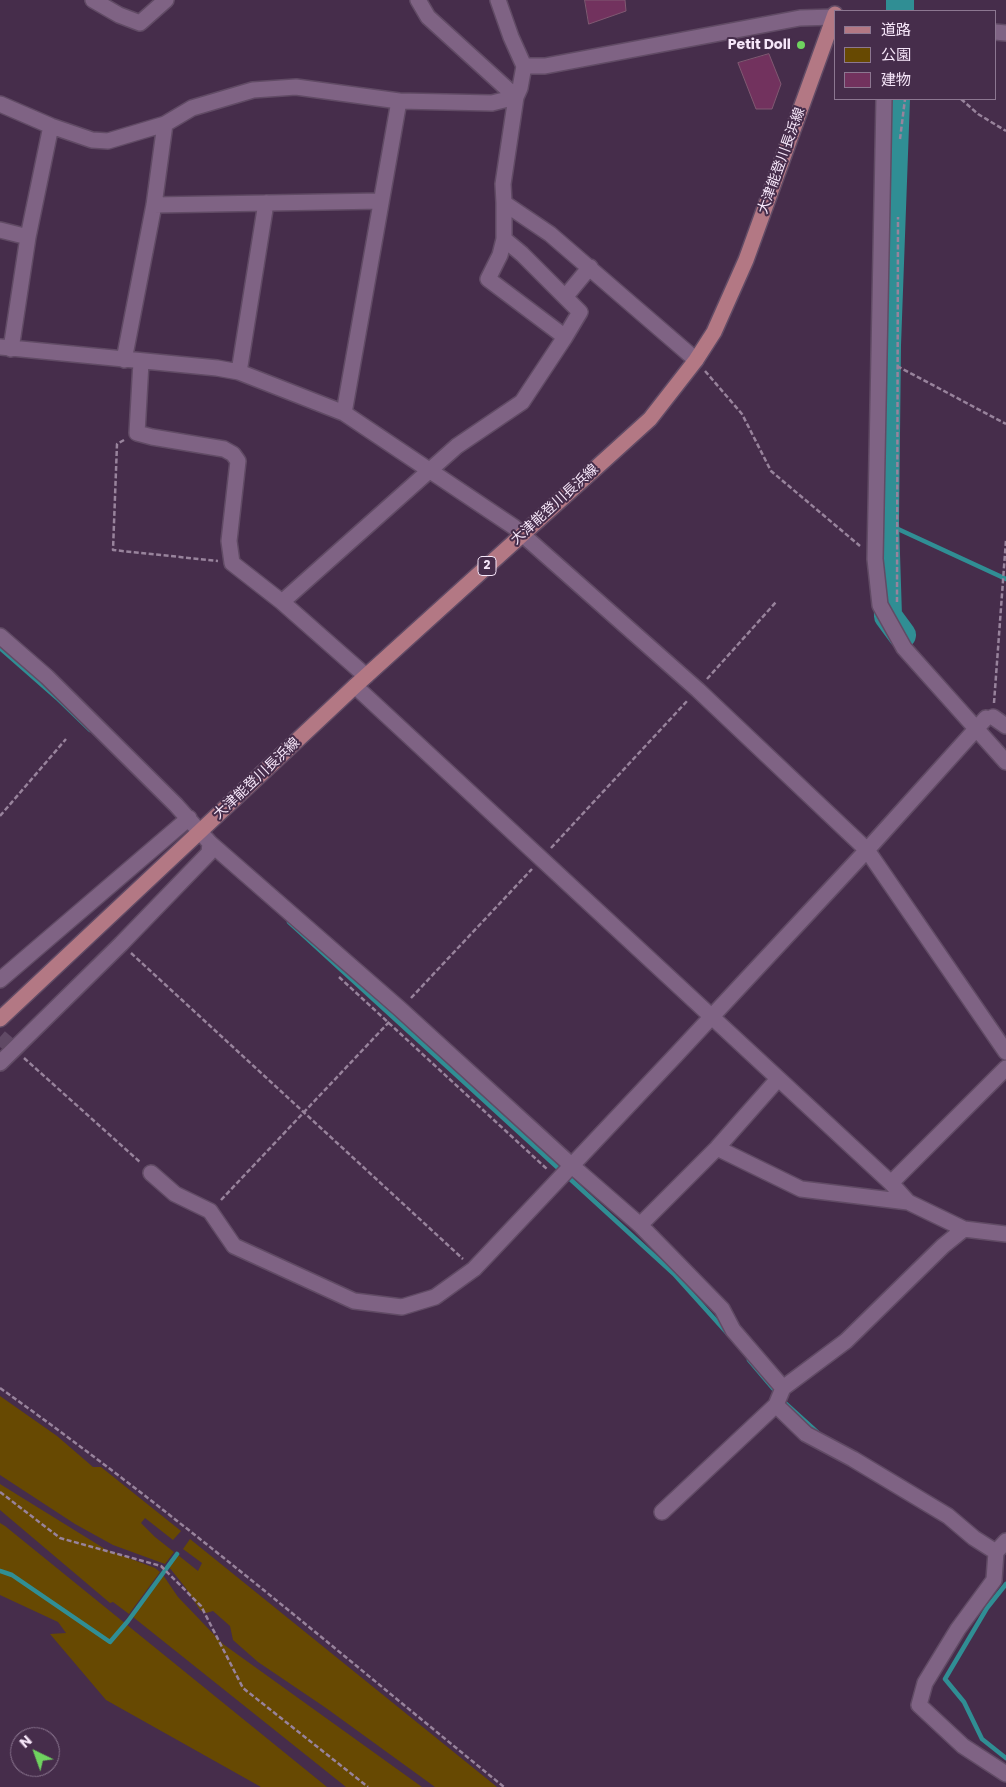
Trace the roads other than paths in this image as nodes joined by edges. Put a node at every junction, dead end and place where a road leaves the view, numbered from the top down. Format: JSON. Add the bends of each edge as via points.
{"nodes":[{"id":1,"x":93,"y":0,"type":"edge"},
{"id":2,"x":166,"y":0,"type":"edge"},
{"id":3,"x":418,"y":0,"type":"edge"},
{"id":4,"x":498,"y":0,"type":"edge"},
{"id":5,"x":834,"y":15,"type":"edge"},
{"id":6,"x":834,"y":18,"type":"edge"},
{"id":7,"x":524,"y":66,"type":"junction"},
{"id":8,"x":516,"y":97,"type":"junction"},
{"id":9,"x":884,"y":100,"type":"edge"},
{"id":10,"x":398,"y":101,"type":"junction"},
{"id":11,"x":0,"y":104,"type":"edge"},
{"id":12,"x":165,"y":124,"type":"junction"},
{"id":13,"x":51,"y":126,"type":"junction"},
{"id":14,"x":381,"y":201,"type":"junction"},
{"id":15,"x":266,"y":203,"type":"junction"},
{"id":16,"x":504,"y":203,"type":"junction"},
{"id":17,"x":154,"y":205,"type":"junction"},
{"id":18,"x":0,"y":230,"type":"edge"},
{"id":19,"x":28,"y":237,"type":"junction"},
{"id":20,"x":504,"y":240,"type":"junction"},
{"id":21,"x":590,"y":267,"type":"junction"},
{"id":22,"x":566,"y":296,"type":"junction"},
{"id":23,"x":565,"y":336,"type":"junction"},
{"id":24,"x":6,"y":348,"type":"edge"},
{"id":25,"x":124,"y":360,"type":"junction"},
{"id":26,"x":696,"y":360,"type":"junction"},
{"id":27,"x":141,"y":362,"type":"junction"},
{"id":28,"x":239,"y":372,"type":"junction"},
{"id":29,"x":344,"y":413,"type":"junction"},
{"id":30,"x":430,"y":469,"type":"junction"},
{"id":31,"x":522,"y":534,"type":"junction"},
{"id":32,"x":282,"y":602,"type":"junction"},
{"id":33,"x":0,"y":636,"type":"edge"},
{"id":34,"x":361,"y":681,"type":"junction"},
{"id":35,"x":984,"y":721,"type":"junction"},
{"id":36,"x":1006,"y":726,"type":"edge"},
{"id":37,"x":1006,"y":762,"type":"edge"},
{"id":38,"x":189,"y":818,"type":"junction"},
{"id":39,"x":205,"y":837,"type":"junction"},
{"id":40,"x":867,"y":850,"type":"junction"},
{"id":41,"x":0,"y":980,"type":"edge"},
{"id":42,"x":711,"y":1016,"type":"junction"},
{"id":43,"x":0,"y":1019,"type":"edge"},
{"id":44,"x":1006,"y":1052,"type":"edge"},
{"id":45,"x":0,"y":1063,"type":"edge"},
{"id":46,"x":1006,"y":1068,"type":"edge"},
{"id":47,"x":778,"y":1079,"type":"junction"},
{"id":48,"x":717,"y":1148,"type":"junction"},
{"id":49,"x":151,"y":1173,"type":"road end"},
{"id":50,"x":564,"y":1173,"type":"junction"},
{"id":51,"x":891,"y":1183,"type":"junction"},
{"id":52,"x":908,"y":1202,"type":"junction"},
{"id":53,"x":640,"y":1225,"type":"junction"},
{"id":54,"x":964,"y":1229,"type":"junction"},
{"id":55,"x":1006,"y":1234,"type":"edge"},
{"id":56,"x":783,"y":1388,"type":"junction"},
{"id":57,"x":776,"y":1405,"type":"junction"},
{"id":58,"x":662,"y":1512,"type":"dead end"},
{"id":59,"x":1001,"y":1546,"type":"edge"},
{"id":60,"x":1006,"y":1774,"type":"edge"}],
"edges":[{"from":1,"to":2,"type":"street","via":[[119,15],[140,22]]},
{"from":3,"to":8,"type":"street","via":[[428,17]]},
{"from":4,"to":7,"type":"street"},
{"from":5,"to":7,"type":"street","via":[[800,18],[545,66]]},
{"from":6,"to":26,"type":"main road","name":"大津能登川長浜線","number":"2","via":[[746,260],[714,332]]},
{"from":7,"to":8,"type":"street"},
{"from":8,"to":10,"type":"street","via":[[492,103]]},
{"from":8,"to":16,"type":"street","via":[[503,184]]},
{"from":9,"to":35,"type":"street","via":[[875,559],[880,604],[904,648]]},
{"from":10,"to":12,"type":"street","via":[[296,87],[253,90],[192,108]]},
{"from":10,"to":14,"type":"street"},
{"from":11,"to":13,"type":"street"},
{"from":12,"to":13,"type":"street","via":[[108,141],[92,140]]},
{"from":12,"to":17,"type":"street"},
{"from":13,"to":19,"type":"street"},
{"from":14,"to":15,"type":"street"},
{"from":14,"to":29,"type":"street"},
{"from":15,"to":17,"type":"street"},
{"from":15,"to":28,"type":"street"},
{"from":16,"to":20,"type":"street"},
{"from":16,"to":21,"type":"street","via":[[550,234]]},
{"from":17,"to":25,"type":"street"},
{"from":18,"to":19,"type":"street"},
{"from":19,"to":24,"type":"street"},
{"from":20,"to":22,"type":"street"},
{"from":20,"to":23,"type":"street","via":[[488,278]]},
{"from":21,"to":22,"type":"street"},
{"from":21,"to":26,"type":"street"},
{"from":22,"to":23,"type":"street","via":[[580,312]]},
{"from":23,"to":30,"type":"street","via":[[522,402]]},
{"from":24,"to":25,"type":"street"},
{"from":25,"to":27,"type":"street"},
{"from":26,"to":31,"type":"main road","name":"大津能登川長浜線","number":"2","via":[[650,419]]},
{"from":27,"to":28,"type":"street"},
{"from":27,"to":32,"type":"street","via":[[136,433],[224,449],[233,454],[238,462],[229,541],[232,563]]},
{"from":28,"to":29,"type":"street"},
{"from":29,"to":30,"type":"street"},
{"from":30,"to":31,"type":"street"},
{"from":30,"to":32,"type":"street"},
{"from":31,"to":34,"type":"main road","name":"大津能登川長浜線","number":"2"},
{"from":31,"to":40,"type":"street","via":[[698,690]]},
{"from":32,"to":34,"type":"street"},
{"from":33,"to":38,"type":"street","via":[[47,677]]},
{"from":34,"to":39,"type":"main road","name":"大津能登川長浜線","number":"2"},
{"from":34,"to":42,"type":"street","via":[[542,858]]},
{"from":35,"to":36,"type":"street"},
{"from":35,"to":37,"type":"street"},
{"from":35,"to":40,"type":"street"},
{"from":38,"to":39,"type":"street"},
{"from":38,"to":41,"type":"street"},
{"from":39,"to":43,"type":"main road","name":"大津能登川長浜線","number":"2"},
{"from":39,"to":45,"type":"street","via":[[209,854]]},
{"from":39,"to":50,"type":"street","via":[[400,1009]]},
{"from":40,"to":42,"type":"street"},
{"from":40,"to":44,"type":"street"},
{"from":42,"to":47,"type":"street"},
{"from":42,"to":50,"type":"street"},
{"from":46,"to":51,"type":"street"},
{"from":47,"to":48,"type":"street"},
{"from":47,"to":51,"type":"street"},
{"from":48,"to":52,"type":"street","via":[[800,1190]]},
{"from":48,"to":53,"type":"street"},
{"from":49,"to":50,"type":"street","via":[[175,1194],[210,1212],[234,1246],[354,1301],[402,1308],[435,1297],[474,1269]]},
{"from":50,"to":53,"type":"street"},
{"from":51,"to":52,"type":"street"},
{"from":52,"to":54,"type":"street"},
{"from":53,"to":56,"type":"street","via":[[722,1309],[733,1330]]},
{"from":54,"to":55,"type":"street"},
{"from":54,"to":56,"type":"street","via":[[846,1341]]},
{"from":56,"to":57,"type":"street"},
{"from":57,"to":58,"type":"street"},
{"from":57,"to":59,"type":"street","via":[[806,1434],[948,1516],[974,1538]]},
{"from":59,"to":60,"type":"street","via":[[994,1580],[958,1629],[925,1683],[919,1705],[963,1746]]}]}
